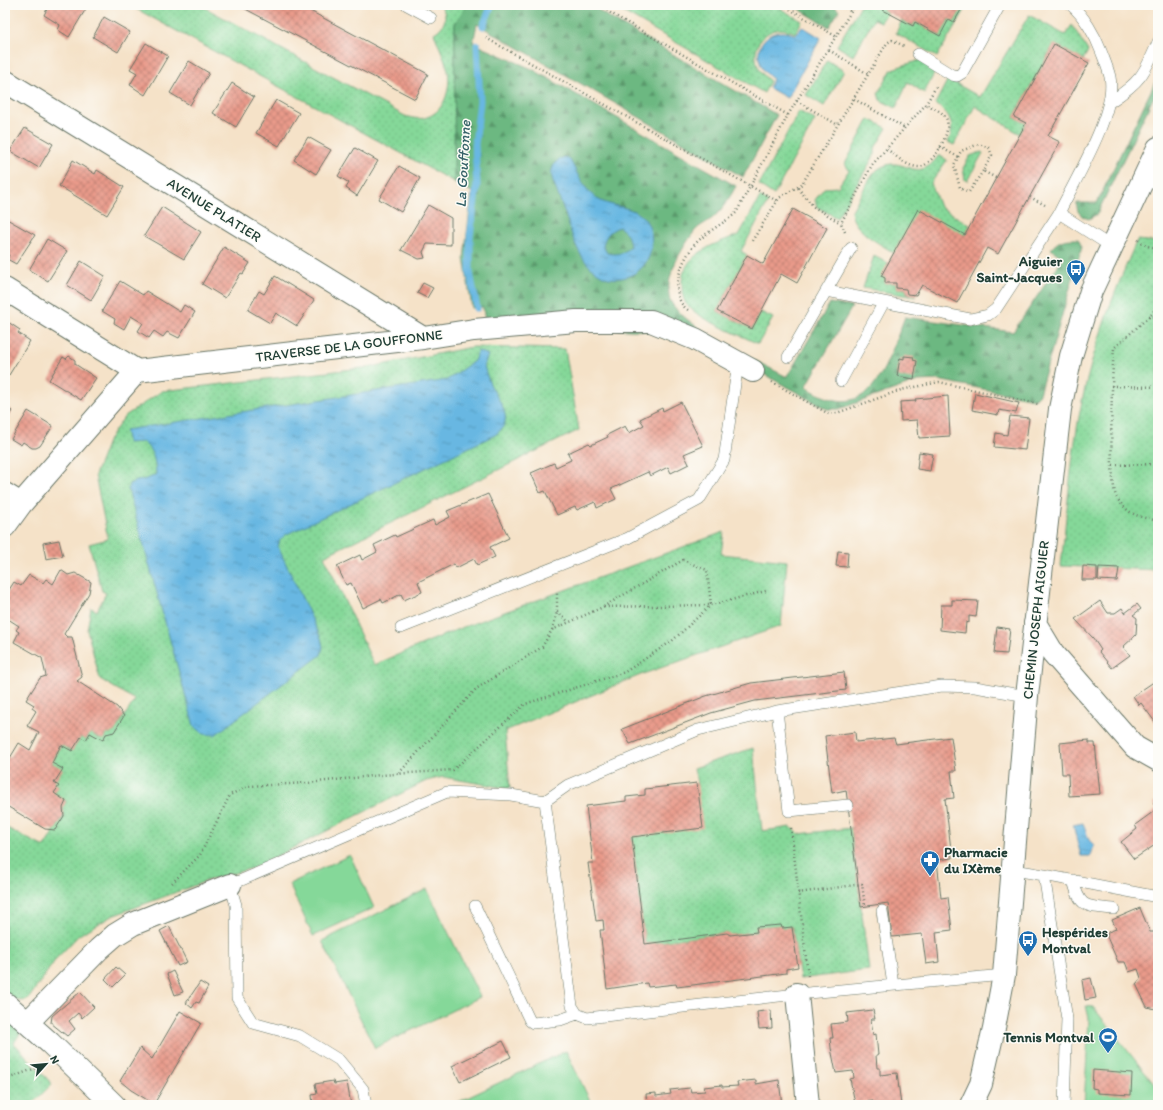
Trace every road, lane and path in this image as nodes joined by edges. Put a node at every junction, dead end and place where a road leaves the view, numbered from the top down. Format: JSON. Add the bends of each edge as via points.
{"nodes":[{"id":1,"x":601,"y":5,"type":"edge"},
{"id":2,"x":784,"y":5,"type":"edge"},
{"id":3,"x":843,"y":5,"type":"edge"},
{"id":4,"x":855,"y":5,"type":"edge"},
{"id":5,"x":1000,"y":5,"type":"edge"},
{"id":6,"x":1071,"y":5,"type":"edge"},
{"id":7,"x":410,"y":6,"type":"edge"},
{"id":8,"x":851,"y":12,"type":"junction"},
{"id":9,"x":431,"y":18,"type":"dead end"},
{"id":10,"x":837,"y":37,"type":"junction"},
{"id":11,"x":486,"y":38,"type":"dead end"},
{"id":12,"x":1158,"y":42,"type":"edge"},
{"id":13,"x":829,"y":50,"type":"junction"},
{"id":14,"x":918,"y":54,"type":"joint"},
{"id":15,"x":946,"y":71,"type":"junction"},
{"id":16,"x":868,"y":74,"type":"junction"},
{"id":17,"x":5,"y":81,"type":"edge"},
{"id":18,"x":854,"y":99,"type":"junction"},
{"id":19,"x":797,"y":101,"type":"junction"},
{"id":20,"x":1110,"y":102,"type":"junction"},
{"id":21,"x":926,"y":104,"type":"junction"},
{"id":22,"x":788,"y":115,"type":"junction"},
{"id":23,"x":838,"y":125,"type":"junction"},
{"id":24,"x":905,"y":128,"type":"junction"},
{"id":25,"x":940,"y":147,"type":"junction"},
{"id":26,"x":1158,"y":148,"type":"edge"},
{"id":27,"x":887,"y":149,"type":"junction"},
{"id":28,"x":958,"y":157,"type":"junction"},
{"id":29,"x":983,"y":171,"type":"junction"},
{"id":30,"x":996,"y":178,"type":"dead end"},
{"id":31,"x":1151,"y":182,"type":"edge"},
{"id":32,"x":750,"y":187,"type":"junction"},
{"id":33,"x":798,"y":188,"type":"junction"},
{"id":34,"x":777,"y":201,"type":"junction"},
{"id":35,"x":1059,"y":213,"type":"junction"},
{"id":36,"x":841,"y":222,"type":"junction"},
{"id":37,"x":752,"y":241,"type":"dead end"},
{"id":38,"x":1112,"y":247,"type":"junction"},
{"id":39,"x":851,"y":248,"type":"joint"},
{"id":40,"x":5,"y":289,"type":"edge"},
{"id":41,"x":826,"y":291,"type":"junction"},
{"id":42,"x":884,"y":302,"type":"junction"},
{"id":43,"x":1158,"y":304,"type":"edge"},
{"id":44,"x":690,"y":312,"type":"dead end"},
{"id":45,"x":1148,"y":317,"type":"junction"},
{"id":46,"x":1158,"y":317,"type":"edge"},
{"id":47,"x":423,"y":338,"type":"junction"},
{"id":48,"x":788,"y":357,"type":"dead end"},
{"id":49,"x":745,"y":367,"type":"junction"},
{"id":50,"x":137,"y":371,"type":"junction"},
{"id":51,"x":841,"y":381,"type":"dead end"},
{"id":52,"x":1111,"y":386,"type":"junction"},
{"id":53,"x":1158,"y":387,"type":"edge"},
{"id":54,"x":1060,"y":409,"type":"junction"},
{"id":55,"x":1158,"y":464,"type":"edge"},
{"id":56,"x":1113,"y":465,"type":"junction"},
{"id":57,"x":13,"y":499,"type":"edge"},
{"id":58,"x":1158,"y":521,"type":"edge"},
{"id":59,"x":5,"y":526,"type":"edge"},
{"id":60,"x":766,"y":591,"type":"dead end"},
{"id":61,"x":557,"y":593,"type":"dead end"},
{"id":62,"x":711,"y":606,"type":"junction"},
{"id":63,"x":603,"y":607,"type":"junction"},
{"id":64,"x":557,"y":612,"type":"junction"},
{"id":65,"x":568,"y":622,"type":"junction"},
{"id":66,"x":1035,"y":623,"type":"junction"},
{"id":67,"x":401,"y":628,"type":"dead end"},
{"id":68,"x":552,"y":630,"type":"junction"},
{"id":69,"x":1028,"y":696,"type":"junction"},
{"id":70,"x":777,"y":711,"type":"junction"},
{"id":71,"x":1157,"y":758,"type":"edge"},
{"id":72,"x":399,"y":774,"type":"junction"},
{"id":73,"x":545,"y":801,"type":"junction"},
{"id":74,"x":848,"y":805,"type":"dead end"},
{"id":75,"x":789,"y":811,"type":"junction"},
{"id":76,"x":1014,"y":870,"type":"junction"},
{"id":77,"x":1044,"y":875,"type":"junction"},
{"id":78,"x":1073,"y":880,"type":"junction"},
{"id":79,"x":230,"y":885,"type":"junction"},
{"id":80,"x":169,"y":887,"type":"dead end"},
{"id":81,"x":798,"y":893,"type":"junction"},
{"id":82,"x":1158,"y":897,"type":"edge"},
{"id":83,"x":475,"y":906,"type":"dead end"},
{"id":84,"x":865,"y":906,"type":"dead end"},
{"id":85,"x":1114,"y":909,"type":"dead end"},
{"id":86,"x":882,"y":911,"type":"dead end"},
{"id":87,"x":1004,"y":975,"type":"junction"},
{"id":88,"x":892,"y":985,"type":"junction"},
{"id":89,"x":803,"y":994,"type":"junction"},
{"id":90,"x":5,"y":1003,"type":"edge"},
{"id":91,"x":577,"y":1014,"type":"junction"},
{"id":92,"x":28,"y":1022,"type":"junction"},
{"id":93,"x":64,"y":1056,"type":"junction"},
{"id":94,"x":5,"y":1080,"type":"edge"},
{"id":95,"x":114,"y":1105,"type":"edge"},
{"id":96,"x":366,"y":1105,"type":"edge"},
{"id":97,"x":808,"y":1105,"type":"edge"},
{"id":98,"x":971,"y":1105,"type":"edge"},
{"id":99,"x":1064,"y":1105,"type":"edge"}],
"edges":[{"from":1,"to":22,"type":"path"},
{"from":2,"to":10,"type":"path"},
{"from":3,"to":8,"type":"path"},
{"from":4,"to":8,"type":"path"},
{"from":5,"to":15,"type":"lane","via":[[962,72],[958,76]]},
{"from":6,"to":20,"type":"lane","via":[[1078,11],[1098,42],[1110,78]]},
{"from":7,"to":9,"type":"lane"},
{"from":8,"to":10,"type":"path"},
{"from":10,"to":13,"type":"path"},
{"from":11,"to":32,"type":"path"},
{"from":12,"to":20,"type":"lane","via":[[1141,78]]},
{"from":13,"to":16,"type":"path"},
{"from":13,"to":19,"type":"path"},
{"from":14,"to":15,"type":"lane"},
{"from":14,"to":16,"type":"path","via":[[892,40],[887,43]]},
{"from":15,"to":21,"type":"path"},
{"from":16,"to":18,"type":"path"},
{"from":17,"to":47,"type":"street","name":"AVENUE PLATIER"},
{"from":18,"to":23,"type":"path"},
{"from":18,"to":24,"type":"path"},
{"from":19,"to":22,"type":"path"},
{"from":19,"to":23,"type":"path"},
{"from":20,"to":35,"type":"lane","via":[[1104,122]]},
{"from":21,"to":24,"type":"path"},
{"from":21,"to":25,"type":"path","via":[[943,114],[948,124]]},
{"from":22,"to":32,"type":"path"},
{"from":23,"to":33,"type":"path"},
{"from":24,"to":27,"type":"path"},
{"from":25,"to":27,"type":"path","via":[[931,161],[920,167],[910,165]]},
{"from":25,"to":28,"type":"path"},
{"from":26,"to":31,"type":"street","name":"CHEMIN JOSEPH AIGUIER"},
{"from":27,"to":36,"type":"path","via":[[872,165]]},
{"from":28,"to":29,"type":"path","via":[[961,151],[979,144],[989,148],[992,155]]},
{"from":28,"to":29,"type":"path","via":[[954,165],[958,186],[967,192],[971,191]]},
{"from":29,"to":30,"type":"path"},
{"from":31,"to":38,"type":"street","name":"CHEMIN JOSEPH AIGUIER"},
{"from":32,"to":34,"type":"path"},
{"from":32,"to":44,"type":"path","via":[[736,213],[692,248],[684,264],[677,284],[679,299]]},
{"from":33,"to":34,"type":"path","via":[[783,194]]},
{"from":33,"to":36,"type":"path","via":[[814,207]]},
{"from":34,"to":37,"type":"path"},
{"from":35,"to":38,"type":"lane"},
{"from":35,"to":42,"type":"lane","via":[[996,309],[988,315],[970,319]]},
{"from":36,"to":39,"type":"path"},
{"from":38,"to":54,"type":"street","name":"CHEMIN JOSEPH AIGUIER","via":[[1091,291],[1071,356]]},
{"from":39,"to":41,"type":"lane"},
{"from":40,"to":50,"type":"street"},
{"from":41,"to":42,"type":"lane"},
{"from":41,"to":48,"type":"lane"},
{"from":42,"to":51,"type":"lane"},
{"from":43,"to":45,"type":"path"},
{"from":45,"to":46,"type":"path"},
{"from":45,"to":52,"type":"path","via":[[1114,348]]},
{"from":47,"to":49,"type":"street","name":"TRAVERSE DE LA GOUFFONNE","via":[[474,330],[576,321],[651,321],[695,339]]},
{"from":47,"to":50,"type":"street","name":"TRAVERSE DE LA GOUFFONNE"},
{"from":49,"to":54,"type":"path","via":[[829,414],[901,390],[939,382]]},
{"from":49,"to":67,"type":"lane","via":[[724,460],[699,500],[628,538]]},
{"from":50,"to":57,"type":"street"},
{"from":52,"to":53,"type":"path"},
{"from":52,"to":56,"type":"path"},
{"from":54,"to":66,"type":"street","name":"CHEMIN JOSEPH AIGUIER"},
{"from":55,"to":56,"type":"path"},
{"from":56,"to":58,"type":"path","via":[[1115,497],[1129,513]]},
{"from":57,"to":59,"type":"street"},
{"from":60,"to":62,"type":"path"},
{"from":61,"to":64,"type":"path"},
{"from":62,"to":63,"type":"path"},
{"from":62,"to":63,"type":"path","via":[[707,570],[682,560]]},
{"from":62,"to":72,"type":"path","via":[[672,641],[626,672],[525,704],[453,770]]},
{"from":63,"to":65,"type":"path"},
{"from":64,"to":65,"type":"path"},
{"from":64,"to":68,"type":"path"},
{"from":65,"to":68,"type":"path"},
{"from":66,"to":69,"type":"street","name":"CHEMIN JOSEPH AIGUIER"},
{"from":66,"to":71,"type":"street","via":[[1053,653],[1125,735],[1136,747]]},
{"from":68,"to":72,"type":"path","via":[[542,647],[476,689]]},
{"from":69,"to":70,"type":"lane","via":[[975,687],[942,686]]},
{"from":69,"to":76,"type":"street","name":"CHEMIN JOSEPH AIGUIER"},
{"from":70,"to":73,"type":"lane","via":[[698,730],[568,785]]},
{"from":70,"to":75,"type":"lane"},
{"from":72,"to":80,"type":"path","via":[[248,786],[230,795],[200,855]]},
{"from":73,"to":79,"type":"lane","via":[[511,795],[447,792]]},
{"from":73,"to":91,"type":"lane","via":[[572,1006]]},
{"from":74,"to":75,"type":"lane"},
{"from":75,"to":81,"type":"path"},
{"from":76,"to":77,"type":"lane"},
{"from":76,"to":87,"type":"street","name":"CHEMIN JOSEPH AIGUIER"},
{"from":77,"to":78,"type":"lane"},
{"from":77,"to":99,"type":"lane","via":[[1067,1020]]},
{"from":78,"to":82,"type":"lane"},
{"from":78,"to":85,"type":"lane","via":[[1077,897],[1084,904]]},
{"from":79,"to":92,"type":"street","via":[[133,924],[115,935]]},
{"from":79,"to":96,"type":"lane","via":[[236,905],[237,998],[253,1023],[300,1036],[339,1060],[362,1089]]},
{"from":81,"to":84,"type":"path","via":[[862,884]]},
{"from":81,"to":89,"type":"path"},
{"from":83,"to":91,"type":"lane","via":[[530,1021],[533,1023],[560,1020]]},
{"from":86,"to":88,"type":"lane"},
{"from":87,"to":88,"type":"lane"},
{"from":87,"to":98,"type":"street","name":"CHEMIN JOSEPH AIGUIER","via":[[981,1084]]},
{"from":88,"to":89,"type":"lane"},
{"from":89,"to":91,"type":"lane","via":[[587,1018]]},
{"from":89,"to":97,"type":"street"},
{"from":90,"to":92,"type":"street"},
{"from":92,"to":93,"type":"street"},
{"from":93,"to":94,"type":"path"},
{"from":93,"to":95,"type":"street"}]}
